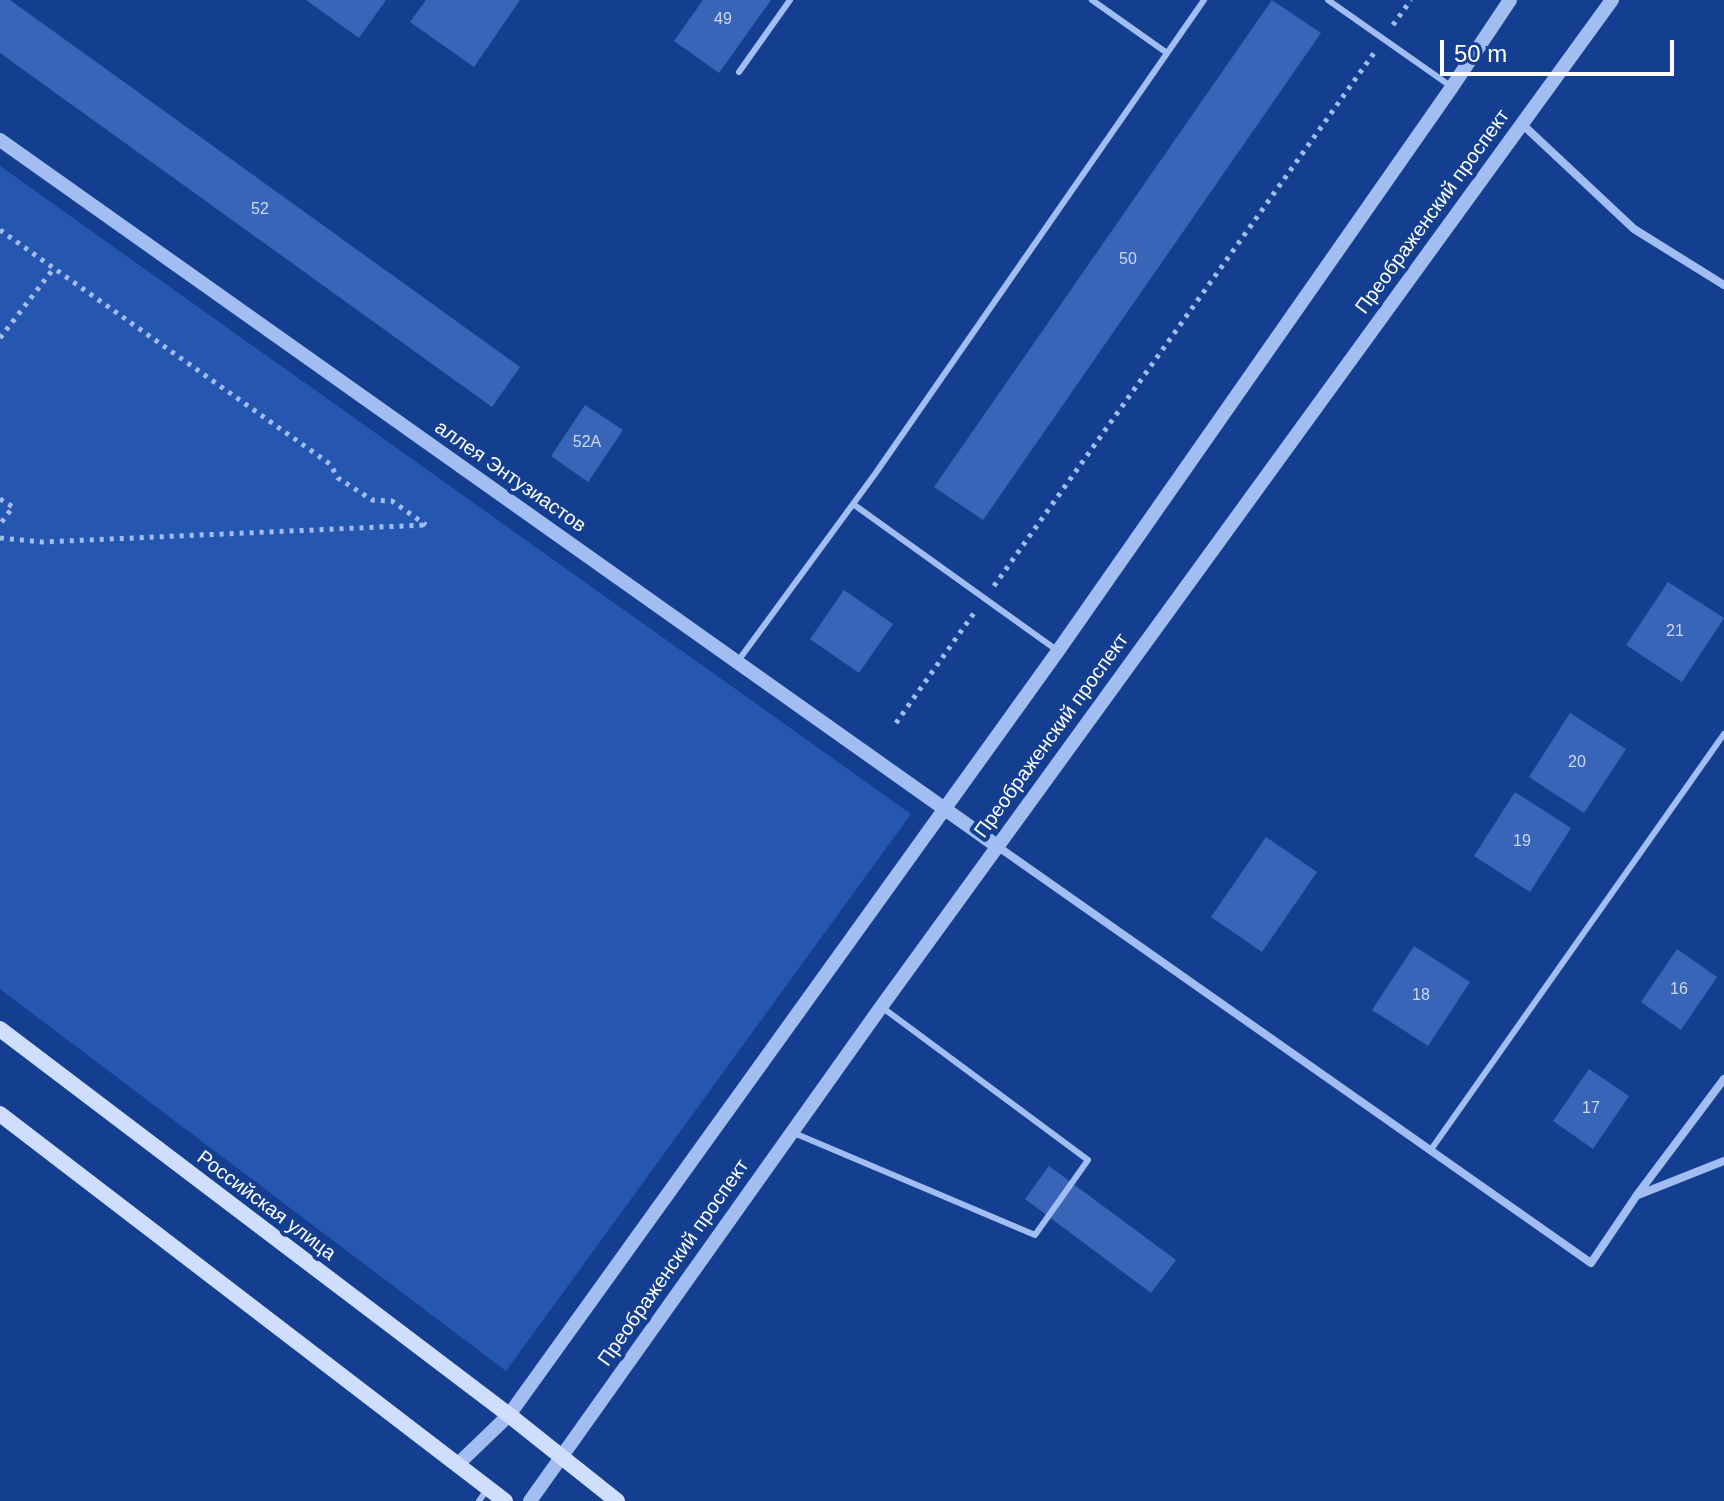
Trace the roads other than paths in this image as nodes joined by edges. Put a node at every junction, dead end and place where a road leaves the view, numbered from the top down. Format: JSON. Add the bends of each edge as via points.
{"nodes":[{"id":1,"x":790,"y":0,"type":"edge"},
{"id":2,"x":1092,"y":0,"type":"edge"},
{"id":3,"x":1204,"y":0,"type":"edge"},
{"id":4,"x":1328,"y":0,"type":"edge"},
{"id":5,"x":1510,"y":0,"type":"edge"},
{"id":6,"x":1612,"y":0,"type":"edge"},
{"id":7,"x":1167,"y":53,"type":"junction"},
{"id":8,"x":739,"y":72,"type":"dead end"},
{"id":9,"x":1452,"y":87,"type":"junction"},
{"id":10,"x":1522,"y":124,"type":"junction"},
{"id":11,"x":0,"y":140,"type":"edge"},
{"id":12,"x":1724,"y":285,"type":"edge"},
{"id":13,"x":853,"y":504,"type":"junction"},
{"id":14,"x":1058,"y":651,"type":"junction"},
{"id":15,"x":738,"y":662,"type":"junction"},
{"id":16,"x":1724,"y":734,"type":"edge"},
{"id":17,"x":945,"y":809,"type":"junction"},
{"id":18,"x":997,"y":846,"type":"junction"},
{"id":19,"x":881,"y":1007,"type":"junction"},
{"id":20,"x":0,"y":1029,"type":"edge"},
{"id":21,"x":1724,"y":1079,"type":"edge"},
{"id":22,"x":0,"y":1114,"type":"edge"},
{"id":23,"x":791,"y":1131,"type":"junction"},
{"id":24,"x":1430,"y":1151,"type":"junction"},
{"id":25,"x":1724,"y":1161,"type":"edge"},
{"id":26,"x":1637,"y":1195,"type":"junction"},
{"id":27,"x":509,"y":1415,"type":"junction"},
{"id":28,"x":562,"y":1456,"type":"junction"},
{"id":29,"x":458,"y":1464,"type":"junction"},
{"id":30,"x":483,"y":1494,"type":"edge"},
{"id":31,"x":505,"y":1501,"type":"edge"},
{"id":32,"x":530,"y":1501,"type":"edge"},
{"id":33,"x":617,"y":1501,"type":"edge"}],
"edges":[{"from":1,"to":8,"type":"lane"},
{"from":2,"to":7,"type":"lane"},
{"from":3,"to":7,"type":"lane"},
{"from":4,"to":9,"type":"lane"},
{"from":5,"to":9,"type":"street"},
{"from":6,"to":10,"type":"street","name":"Преображенский проспект"},
{"from":7,"to":13,"type":"lane"},
{"from":9,"to":14,"type":"street"},
{"from":10,"to":12,"type":"street","via":[[1634,229]]},
{"from":10,"to":18,"type":"street","name":"Преображенский проспект"},
{"from":11,"to":15,"type":"street","name":"аллея Энтузиастов"},
{"from":13,"to":14,"type":"lane"},
{"from":13,"to":15,"type":"lane"},
{"from":14,"to":17,"type":"street"},
{"from":15,"to":17,"type":"street","name":"аллея Энтузиастов"},
{"from":16,"to":24,"type":"lane"},
{"from":17,"to":18,"type":"street","name":"аллея Энтузиастов"},
{"from":17,"to":27,"type":"street"},
{"from":18,"to":19,"type":"street","name":"Преображенский проспект"},
{"from":18,"to":24,"type":"street"},
{"from":19,"to":23,"type":"street","name":"Преображенский проспект"},
{"from":19,"to":23,"type":"lane","via":[[1088,1160],[1035,1235]]},
{"from":20,"to":27,"type":"main road","name":"Российская улица"},
{"from":21,"to":26,"type":"street"},
{"from":22,"to":29,"type":"main road"},
{"from":23,"to":28,"type":"street","name":"Преображенский проспект"},
{"from":24,"to":26,"type":"street","via":[[1591,1263]]},
{"from":25,"to":26,"type":"street"},
{"from":27,"to":28,"type":"main road","name":"Российская улица"},
{"from":27,"to":29,"type":"street"},
{"from":28,"to":32,"type":"street","name":"Преображенский проспект"},
{"from":28,"to":33,"type":"main road","name":"Российская улица"},
{"from":29,"to":30,"type":"main road"},
{"from":30,"to":31,"type":"main road"}]}
